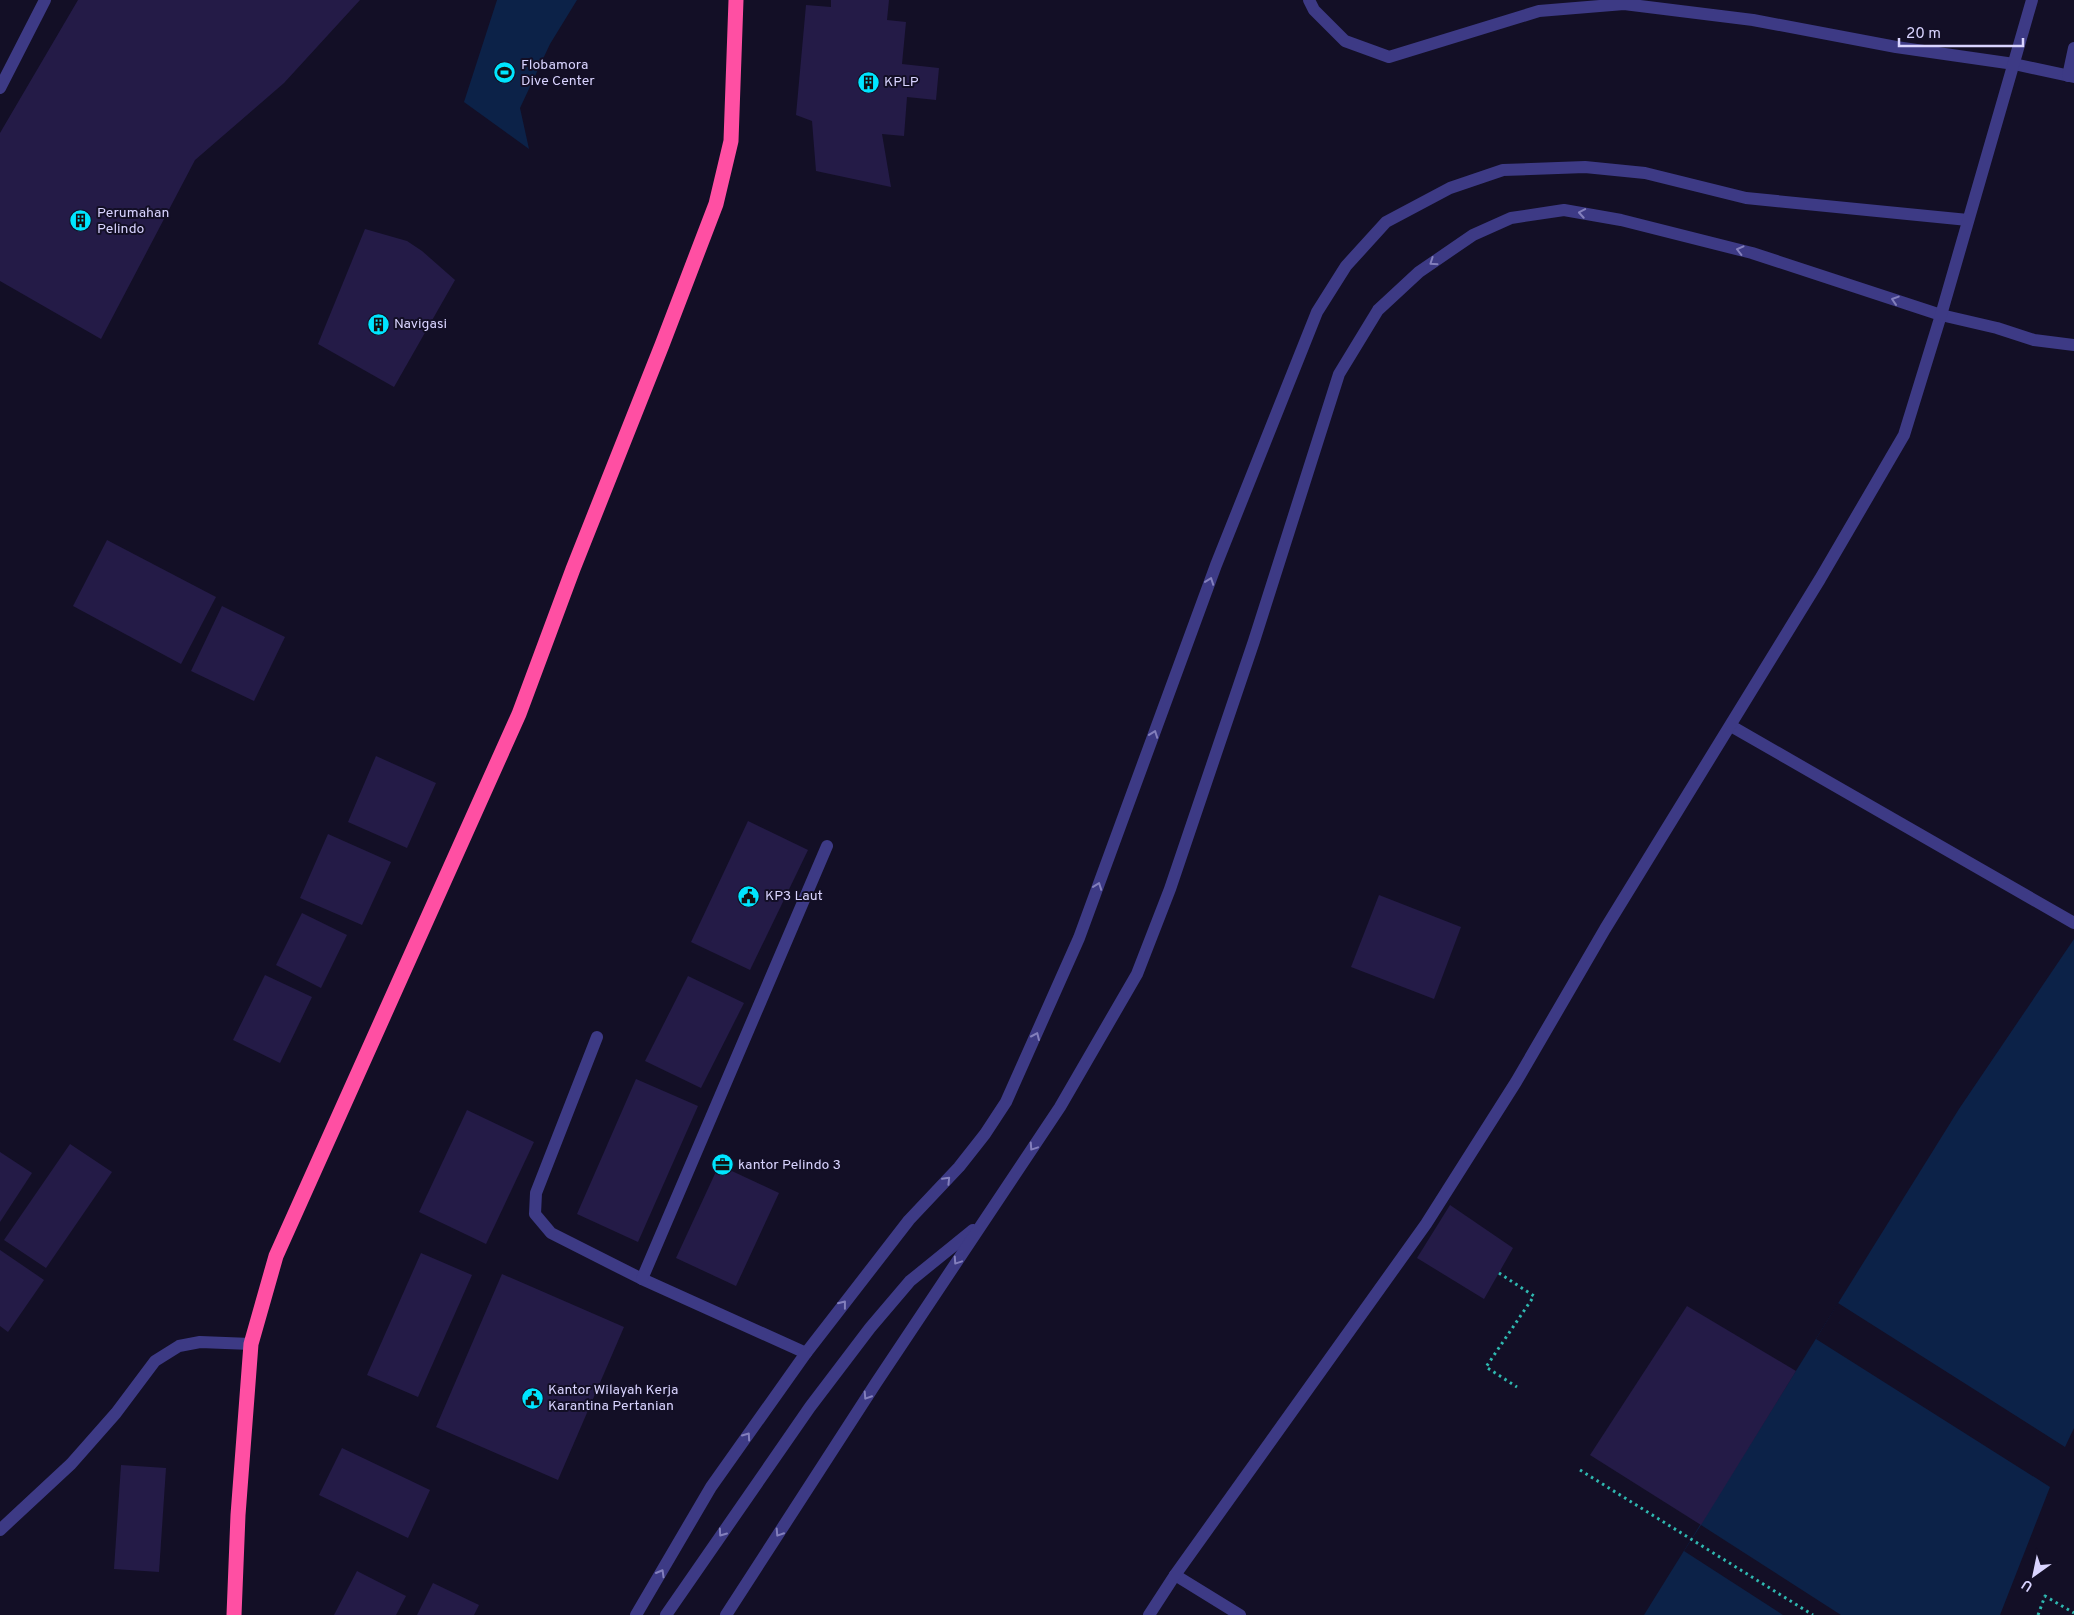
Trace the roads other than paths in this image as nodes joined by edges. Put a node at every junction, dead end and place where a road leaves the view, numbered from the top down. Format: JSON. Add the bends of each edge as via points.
{"nodes":[{"id":1,"x":45,"y":0,"type":"edge"},
{"id":2,"x":736,"y":0,"type":"edge"},
{"id":3,"x":1309,"y":0,"type":"edge"},
{"id":4,"x":2032,"y":0,"type":"edge"},
{"id":5,"x":2074,"y":48,"type":"edge"},
{"id":6,"x":2014,"y":64,"type":"junction"},
{"id":7,"x":2071,"y":77,"type":"edge"},
{"id":8,"x":0,"y":88,"type":"edge"},
{"id":9,"x":1968,"y":220,"type":"junction"},
{"id":10,"x":1942,"y":315,"type":"junction"},
{"id":11,"x":2074,"y":345,"type":"edge"},
{"id":12,"x":1731,"y":726,"type":"junction"},
{"id":13,"x":827,"y":846,"type":"dead end"},
{"id":14,"x":2074,"y":923,"type":"edge"},
{"id":15,"x":597,"y":1037,"type":"dead end"},
{"id":16,"x":984,"y":1221,"type":"junction"},
{"id":17,"x":642,"y":1279,"type":"junction"},
{"id":18,"x":251,"y":1344,"type":"junction"},
{"id":19,"x":806,"y":1353,"type":"junction"},
{"id":20,"x":0,"y":1530,"type":"edge"},
{"id":21,"x":1175,"y":1575,"type":"junction"},
{"id":22,"x":234,"y":1615,"type":"edge"},
{"id":23,"x":636,"y":1615,"type":"edge"},
{"id":24,"x":666,"y":1615,"type":"edge"},
{"id":25,"x":726,"y":1615,"type":"edge"},
{"id":26,"x":1149,"y":1615,"type":"edge"},
{"id":27,"x":1240,"y":1615,"type":"edge"}],
"edges":[{"from":1,"to":8,"type":"street"},
{"from":2,"to":18,"type":"highway","via":[[731,141],[716,204],[519,714],[276,1256]]},
{"from":3,"to":6,"type":"street","via":[[1314,10],[1345,41],[1389,57],[1539,11],[1624,4],[1752,20],[1896,47]]},
{"from":4,"to":6,"type":"street"},
{"from":5,"to":7,"type":"street"},
{"from":6,"to":7,"type":"street"},
{"from":6,"to":9,"type":"street"},
{"from":9,"to":10,"type":"street"},
{"from":19,"to":9,"type":"street","one_way":true,"via":[[909,1220],[964,1161],[1006,1102],[1079,938],[1216,565],[1316,312],[1346,266],[1386,222],[1450,188],[1503,170],[1585,167],[1645,173],[1746,198]]},
{"from":10,"to":11,"type":"street","via":[[2034,340]]},
{"from":10,"to":12,"type":"street","via":[[1904,435]]},
{"from":10,"to":16,"type":"street","one_way":true,"via":[[1752,253],[1621,220],[1564,210],[1510,218],[1473,235],[1419,272],[1378,310],[1339,374],[1248,660],[1170,889],[1137,974],[1060,1107]]},
{"from":12,"to":14,"type":"street"},
{"from":12,"to":21,"type":"street","via":[[1516,1082],[1426,1224]]},
{"from":13,"to":17,"type":"street"},
{"from":15,"to":17,"type":"street","via":[[536,1193],[535,1214],[551,1233]]},
{"from":16,"to":24,"type":"street","one_way":true,"via":[[910,1281],[870,1328],[810,1407]]},
{"from":16,"to":25,"type":"street","one_way":true},
{"from":17,"to":19,"type":"street"},
{"from":18,"to":20,"type":"street","via":[[200,1342],[179,1346],[155,1361],[116,1413],[71,1464]]},
{"from":18,"to":22,"type":"highway"},
{"from":23,"to":19,"type":"street","one_way":true,"via":[[711,1487]]},
{"from":21,"to":26,"type":"street"},
{"from":21,"to":27,"type":"street"}]}
